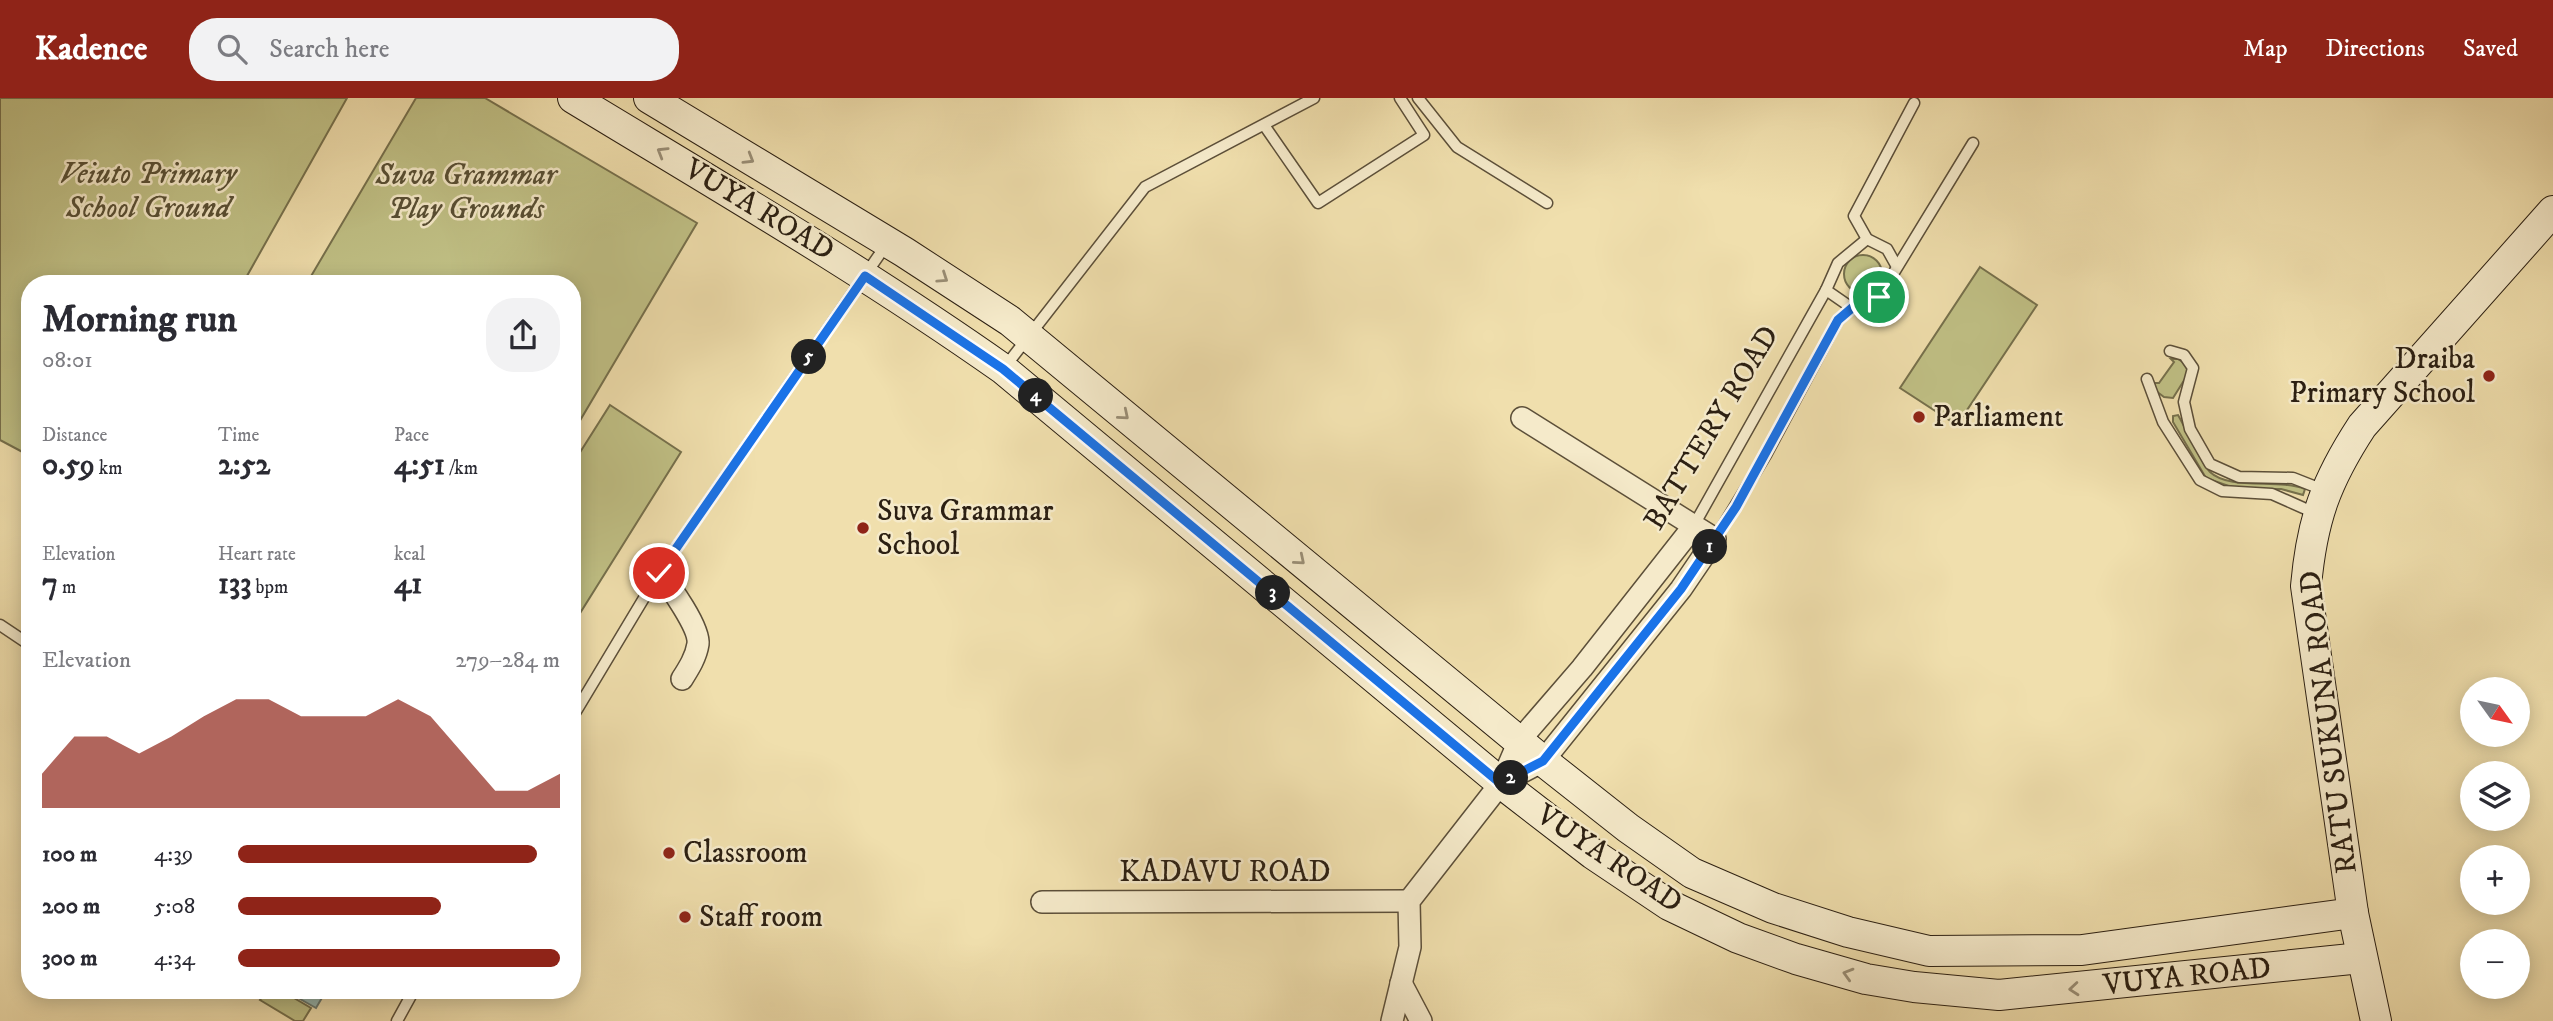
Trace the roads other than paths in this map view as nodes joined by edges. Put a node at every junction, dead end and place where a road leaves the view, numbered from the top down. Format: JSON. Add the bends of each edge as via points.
{"nodes":[{"id":1,"x":573,"y":98,"type":"edge"},
{"id":2,"x":649,"y":98,"type":"edge"},
{"id":3,"x":1314,"y":98,"type":"edge"},
{"id":4,"x":1400,"y":98,"type":"edge"},
{"id":5,"x":1418,"y":98,"type":"edge"},
{"id":6,"x":1914,"y":103,"type":"dead end"},
{"id":7,"x":1264,"y":125,"type":"junction"},
{"id":8,"x":1973,"y":143,"type":"dead end"},
{"id":9,"x":1547,"y":203,"type":"dead end"},
{"id":10,"x":2553,"y":211,"type":"edge"},
{"id":11,"x":1867,"y":239,"type":"junction"},
{"id":12,"x":888,"y":243,"type":"junction"},
{"id":13,"x":1896,"y":265,"type":"junction"},
{"id":14,"x":865,"y":276,"type":"junction"},
{"id":15,"x":1826,"y":290,"type":"junction"},
{"id":16,"x":1852,"y":308,"type":"junction"},
{"id":17,"x":1028,"y":336,"type":"junction"},
{"id":18,"x":2170,"y":351,"type":"dead end"},
{"id":19,"x":1003,"y":369,"type":"junction"},
{"id":20,"x":2147,"y":379,"type":"dead end"},
{"id":21,"x":1522,"y":418,"type":"dead end"},
{"id":22,"x":2321,"y":503,"type":"junction"},
{"id":23,"x":1693,"y":527,"type":"junction"},
{"id":24,"x":1715,"y":539,"type":"junction"},
{"id":25,"x":659,"y":573,"type":"junction"},
{"id":26,"x":0,"y":625,"type":"edge"},
{"id":27,"x":21,"y":639,"type":"edge"},
{"id":28,"x":682,"y":680,"type":"dead end"},
{"id":29,"x":581,"y":703,"type":"edge"},
{"id":30,"x":1519,"y":741,"type":"junction"},
{"id":31,"x":1543,"y":761,"type":"junction"},
{"id":32,"x":1500,"y":783,"type":"junction"},
{"id":33,"x":1409,"y":901,"type":"junction"},
{"id":34,"x":1042,"y":902,"type":"dead end"},
{"id":35,"x":2353,"y":913,"type":"junction"},
{"id":36,"x":2361,"y":958,"type":"junction"},
{"id":37,"x":1401,"y":983,"type":"junction"},
{"id":38,"x":409,"y":999,"type":"edge"},
{"id":39,"x":397,"y":1021,"type":"edge"},
{"id":40,"x":1392,"y":1021,"type":"edge"},
{"id":41,"x":1421,"y":1021,"type":"edge"},
{"id":42,"x":2376,"y":1021,"type":"edge"}],
"edges":[{"from":14,"to":1,"type":"main road","name":"VUYA ROAD","one_way":true},
{"from":2,"to":12,"type":"main road","name":"VUYA ROAD","one_way":true},
{"from":3,"to":7,"type":"lane"},
{"from":4,"to":7,"type":"lane","via":[[1424,135],[1318,203]]},
{"from":5,"to":9,"type":"lane","via":[[1457,148]]},
{"from":6,"to":11,"type":"lane","via":[[1854,216]]},
{"from":7,"to":17,"type":"lane","via":[[1145,187]]},
{"from":8,"to":13,"type":"lane","name":"BATTERY ROAD"},
{"from":10,"to":22,"type":"main road","name":"RATU SUKUNA ROAD","via":[[2362,426]]},
{"from":11,"to":13,"type":"lane","via":[[1887,249]]},
{"from":11,"to":15,"type":"lane","name":"BATTERY ROAD","via":[[1838,263]]},
{"from":12,"to":14,"type":"lane"},
{"from":12,"to":17,"type":"main road","name":"VUYA ROAD","one_way":true},
{"from":13,"to":16,"type":"lane","name":"BATTERY ROAD","via":[[1879,297]]},
{"from":14,"to":19,"type":"main road","name":"VUYA ROAD"},
{"from":14,"to":25,"type":"lane"},
{"from":15,"to":16,"type":"lane"},
{"from":15,"to":23,"type":"lane","name":"BATTERY ROAD"},
{"from":16,"to":24,"type":"lane","name":"BATTERY ROAD","via":[[1838,320]]},
{"from":17,"to":19,"type":"lane"},
{"from":17,"to":30,"type":"main road","name":"VUYA ROAD","one_way":true},
{"from":18,"to":22,"type":"lane","via":[[2184,355],[2193,368],[2184,401],[2190,429],[2210,464],[2239,477],[2292,478]]},
{"from":19,"to":32,"type":"main road","name":"VUYA ROAD"},
{"from":20,"to":22,"type":"lane","via":[[2163,422],[2200,480],[2222,491]]},
{"from":21,"to":23,"type":"street"},
{"from":22,"to":35,"type":"main road","name":"RATU SUKUNA ROAD","via":[[2306,586]]},
{"from":23,"to":24,"type":"street"},
{"from":23,"to":30,"type":"street","name":"BATTERY ROAD"},
{"from":24,"to":31,"type":"street","name":"BATTERY ROAD","via":[[1681,589]]},
{"from":25,"to":28,"type":"street","via":[[677,596],[698,641]]},
{"from":25,"to":29,"type":"lane"},
{"from":26,"to":27,"type":"lane"},
{"from":30,"to":31,"type":"main road","name":"VUYA ROAD"},
{"from":30,"to":32,"type":"street","name":"BATTERY ROAD"},
{"from":31,"to":32,"type":"street","name":"BATTERY ROAD"},
{"from":31,"to":35,"type":"main road","name":"VUYA ROAD","via":[[1692,873],[1773,908],[1929,951],[2082,950]]},
{"from":32,"to":33,"type":"street"},
{"from":36,"to":32,"type":"main road","name":"VUYA ROAD","one_way":true,"via":[[1999,995],[1866,979],[1738,938],[1669,905]]},
{"from":33,"to":34,"type":"street","name":"KADAVU ROAD"},
{"from":33,"to":37,"type":"street","via":[[1410,947]]},
{"from":35,"to":36,"type":"main road","name":"RATU SUKUNA ROAD"},
{"from":36,"to":42,"type":"main road","name":"RATU SUKUNA ROAD"},
{"from":37,"to":40,"type":"street"},
{"from":37,"to":41,"type":"street"},
{"from":38,"to":39,"type":"lane"}]}
